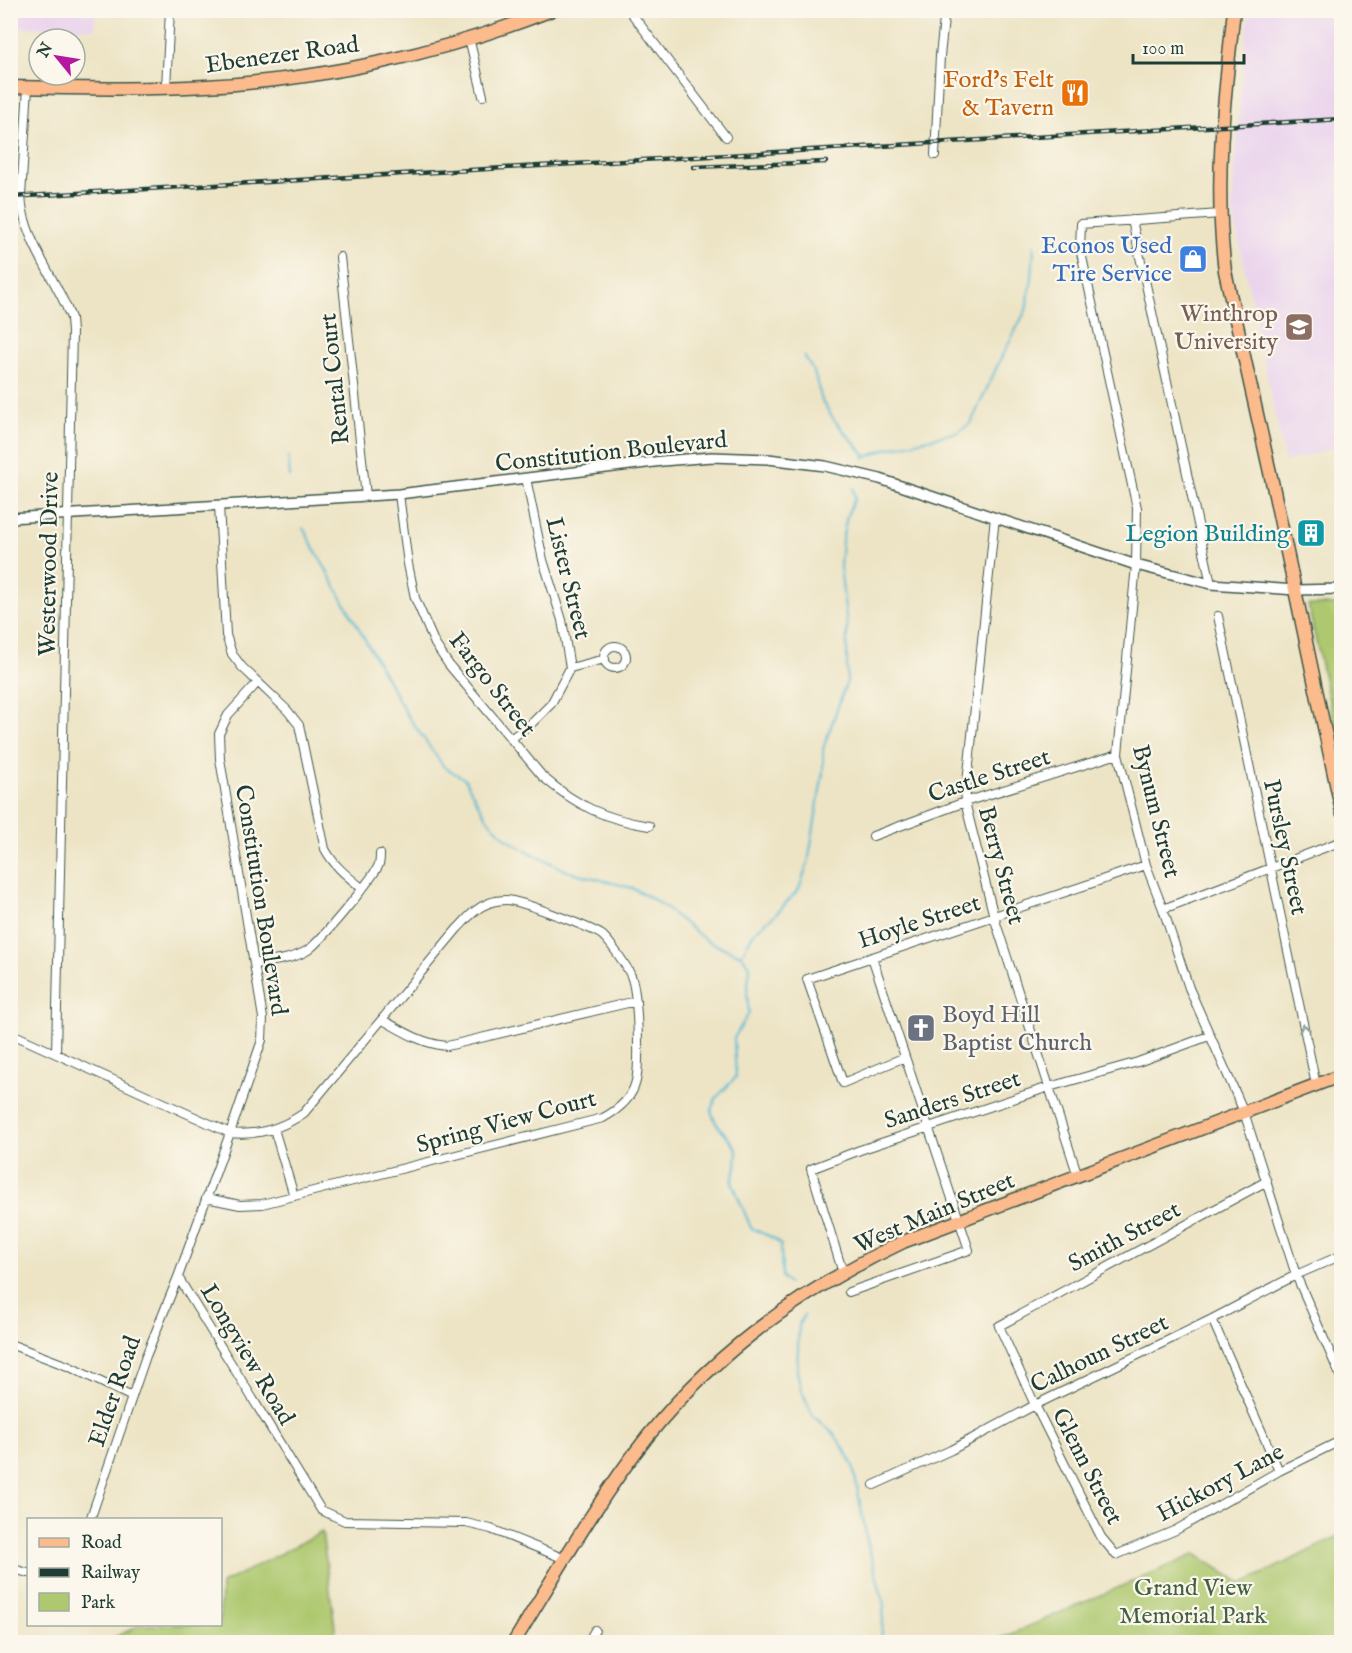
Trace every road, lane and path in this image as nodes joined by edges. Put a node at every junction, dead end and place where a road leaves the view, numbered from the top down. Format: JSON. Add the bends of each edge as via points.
{"nodes":[{"id":1,"x":170,"y":10,"type":"edge"},
{"id":2,"x":552,"y":10,"type":"edge"},
{"id":3,"x":629,"y":10,"type":"edge"},
{"id":4,"x":945,"y":10,"type":"edge"},
{"id":5,"x":1234,"y":10,"type":"edge"},
{"id":6,"x":469,"y":38,"type":"junction"},
{"id":7,"x":10,"y":87,"type":"edge"},
{"id":8,"x":27,"y":87,"type":"edge"},
{"id":9,"x":28,"y":87,"type":"joint"},
{"id":10,"x":166,"y":88,"type":"junction"},
{"id":11,"x":483,"y":96,"type":"dead end"},
{"id":12,"x":726,"y":137,"type":"dead end"},
{"id":13,"x":935,"y":155,"type":"dead end"},
{"id":14,"x":10,"y":209,"type":"edge"},
{"id":15,"x":22,"y":209,"type":"junction"},
{"id":16,"x":1220,"y":214,"type":"junction"},
{"id":17,"x":1132,"y":220,"type":"junction"},
{"id":18,"x":340,"y":257,"type":"dead end"},
{"id":19,"x":526,"y":478,"type":"junction"},
{"id":20,"x":399,"y":494,"type":"junction"},
{"id":21,"x":366,"y":496,"type":"junction"},
{"id":22,"x":219,"y":505,"type":"junction"},
{"id":23,"x":69,"y":513,"type":"junction"},
{"id":24,"x":995,"y":517,"type":"junction"},
{"id":25,"x":10,"y":518,"type":"edge"},
{"id":26,"x":1136,"y":565,"type":"junction"},
{"id":27,"x":1211,"y":584,"type":"junction"},
{"id":28,"x":1341,"y":589,"type":"edge"},
{"id":29,"x":1296,"y":590,"type":"junction"},
{"id":30,"x":1218,"y":616,"type":"dead end"},
{"id":31,"x":604,"y":659,"type":"dead end"},
{"id":32,"x":570,"y":668,"type":"junction"},
{"id":33,"x":258,"y":682,"type":"junction"},
{"id":34,"x":512,"y":738,"type":"junction"},
{"id":35,"x":1118,"y":754,"type":"junction"},
{"id":36,"x":965,"y":802,"type":"junction"},
{"id":37,"x":1341,"y":812,"type":"edge"},
{"id":38,"x":649,"y":826,"type":"dead end"},
{"id":39,"x":873,"y":836,"type":"dead end"},
{"id":40,"x":1341,"y":842,"type":"edge"},
{"id":41,"x":380,"y":854,"type":"dead end"},
{"id":42,"x":1146,"y":865,"type":"junction"},
{"id":43,"x":1270,"y":869,"type":"junction"},
{"id":44,"x":362,"y":888,"type":"junction"},
{"id":45,"x":1163,"y":909,"type":"junction"},
{"id":46,"x":994,"y":917,"type":"junction"},
{"id":47,"x":872,"y":957,"type":"junction"},
{"id":48,"x":254,"y":964,"type":"junction"},
{"id":49,"x":636,"y":1001,"type":"junction"},
{"id":50,"x":383,"y":1020,"type":"junction"},
{"id":51,"x":10,"y":1033,"type":"edge"},
{"id":52,"x":1209,"y":1036,"type":"junction"},
{"id":53,"x":56,"y":1053,"type":"junction"},
{"id":54,"x":905,"y":1057,"type":"junction"},
{"id":55,"x":1341,"y":1075,"type":"edge"},
{"id":56,"x":1316,"y":1085,"type":"junction"},
{"id":57,"x":1049,"y":1088,"type":"junction"},
{"id":58,"x":1244,"y":1112,"type":"junction"},
{"id":59,"x":274,"y":1129,"type":"junction"},
{"id":60,"x":929,"y":1129,"type":"junction"},
{"id":61,"x":230,"y":1133,"type":"junction"},
{"id":62,"x":1078,"y":1176,"type":"junction"},
{"id":63,"x":1267,"y":1181,"type":"junction"},
{"id":64,"x":294,"y":1196,"type":"junction"},
{"id":65,"x":206,"y":1198,"type":"junction"},
{"id":66,"x":960,"y":1221,"type":"junction"},
{"id":67,"x":1341,"y":1256,"type":"edge"},
{"id":68,"x":843,"y":1273,"type":"junction"},
{"id":69,"x":1296,"y":1275,"type":"junction"},
{"id":70,"x":178,"y":1276,"type":"junction"},
{"id":71,"x":849,"y":1292,"type":"dead end"},
{"id":72,"x":1212,"y":1319,"type":"junction"},
{"id":73,"x":999,"y":1326,"type":"joint"},
{"id":74,"x":10,"y":1344,"type":"edge"},
{"id":75,"x":1341,"y":1380,"type":"edge"},
{"id":76,"x":132,"y":1397,"type":"junction"},
{"id":77,"x":1035,"y":1405,"type":"junction"},
{"id":78,"x":1341,"y":1440,"type":"edge"},
{"id":79,"x":1279,"y":1471,"type":"junction"},
{"id":80,"x":874,"y":1485,"type":"dead end"},
{"id":81,"x":91,"y":1518,"type":"edge"},
{"id":82,"x":1116,"y":1556,"type":"joint"},
{"id":83,"x":565,"y":1559,"type":"junction"},
{"id":84,"x":11,"y":1567,"type":"edge"},
{"id":85,"x":27,"y":1573,"type":"edge"},
{"id":86,"x":595,"y":1630,"type":"dead end"},
{"id":87,"x":514,"y":1642,"type":"edge"},
{"id":88,"x":588,"y":1642,"type":"edge"}],
"edges":[{"from":1,"to":10,"type":"street"},
{"from":2,"to":6,"type":"main road","name":"Ebenezer Road"},
{"from":3,"to":12,"type":"street"},
{"from":4,"to":13,"type":"street"},
{"from":5,"to":16,"type":"main road","via":[[1221,127]]},
{"from":6,"to":10,"type":"main road","name":"Ebenezer Road","via":[[313,74]]},
{"from":6,"to":11,"type":"street"},
{"from":7,"to":8,"type":"main road","name":"Ebenezer Road"},
{"from":9,"to":10,"type":"main road","name":"Ebenezer Road"},
{"from":9,"to":15,"type":"street","name":"Westerwood Drive"},
{"from":14,"to":15,"type":"street"},
{"from":15,"to":23,"type":"street","name":"Westerwood Drive","via":[[70,318]]},
{"from":16,"to":17,"type":"street"},
{"from":16,"to":29,"type":"main road","via":[[1225,272]]},
{"from":17,"to":26,"type":"street","name":"Bynum Street","via":[[1081,224],[1080,248],[1137,508]]},
{"from":17,"to":27,"type":"street"},
{"from":18,"to":21,"type":"street","name":"Rental Court"},
{"from":19,"to":20,"type":"street","name":"Constitution Boulevard"},
{"from":19,"to":24,"type":"street","name":"Constitution Boulevard","via":[[712,457],[768,459],[852,472]]},
{"from":19,"to":32,"type":"street","name":"Lister Street","via":[[543,560],[562,620]]},
{"from":20,"to":21,"type":"street","name":"Constitution Boulevard"},
{"from":20,"to":34,"type":"street","name":"Fargo Street","via":[[408,564],[423,622],[449,665]]},
{"from":21,"to":22,"type":"street","name":"Constitution Boulevard"},
{"from":22,"to":23,"type":"street","name":"Constitution Boulevard"},
{"from":22,"to":33,"type":"street","via":[[226,635],[232,654]]},
{"from":23,"to":25,"type":"street","name":"Constitution Boulevard"},
{"from":23,"to":53,"type":"street","name":"Westerwood Drive"},
{"from":24,"to":26,"type":"street","name":"Constitution Boulevard"},
{"from":24,"to":36,"type":"street","name":"Berry Street"},
{"from":26,"to":27,"type":"street","name":"Constitution Boulevard"},
{"from":26,"to":35,"type":"street","name":"Bynum Street"},
{"from":27,"to":29,"type":"street","name":"Constitution Boulevard"},
{"from":28,"to":29,"type":"street","name":"Constitution Boulevard"},
{"from":29,"to":37,"type":"main road"},
{"from":30,"to":43,"type":"street","name":"Pursley Street"},
{"from":31,"to":32,"type":"street"},
{"from":32,"to":34,"type":"street","name":"Lister Street","via":[[551,704]]},
{"from":33,"to":44,"type":"street","via":[[299,725],[325,849],[331,861]]},
{"from":33,"to":48,"type":"street","name":"Constitution Boulevard","via":[[228,715],[219,734]]},
{"from":34,"to":38,"type":"street","name":"Fargo Street","via":[[561,793],[602,815]]},
{"from":35,"to":36,"type":"street","name":"Castle Street"},
{"from":35,"to":42,"type":"street","name":"Bynum Street"},
{"from":36,"to":39,"type":"street","name":"Castle Street"},
{"from":36,"to":46,"type":"street","name":"Berry Street"},
{"from":40,"to":43,"type":"street"},
{"from":41,"to":44,"type":"street","via":[[379,865]]},
{"from":42,"to":45,"type":"street","name":"Bynum Street"},
{"from":42,"to":46,"type":"street","name":"Hoyle Street"},
{"from":43,"to":45,"type":"street"},
{"from":56,"to":43,"type":"street","name":"Pursley Street","one_way":true},
{"from":44,"to":48,"type":"street","via":[[308,950]]},
{"from":45,"to":52,"type":"street","name":"Bynum Street"},
{"from":46,"to":47,"type":"street","name":"Hoyle Street"},
{"from":46,"to":57,"type":"street","name":"Berry Street"},
{"from":47,"to":54,"type":"street"},
{"from":47,"to":54,"type":"street","name":"Hoyle Street","via":[[807,979],[843,1083]]},
{"from":48,"to":61,"type":"street","name":"Constitution Boulevard","via":[[263,1018],[262,1040]]},
{"from":49,"to":50,"type":"street","via":[[447,1046],[432,1044]]},
{"from":49,"to":50,"type":"street","name":"Spring View Court","via":[[632,977],[602,935],[508,900],[490,902],[475,910]]},
{"from":49,"to":64,"type":"street","name":"Spring View Court","via":[[636,1082],[627,1101],[603,1118]]},
{"from":50,"to":59,"type":"street","name":"Spring View Court","via":[[303,1113]]},
{"from":51,"to":53,"type":"street"},
{"from":52,"to":57,"type":"street","name":"Sanders Street"},
{"from":52,"to":58,"type":"street","name":"Bynum Street"},
{"from":53,"to":61,"type":"street"},
{"from":54,"to":60,"type":"street"},
{"from":55,"to":56,"type":"main road","name":"West Main Street"},
{"from":56,"to":58,"type":"main road","name":"West Main Street"},
{"from":57,"to":60,"type":"street","name":"Sanders Street"},
{"from":57,"to":62,"type":"street","name":"Berry Street"},
{"from":58,"to":62,"type":"main road","name":"West Main Street"},
{"from":58,"to":63,"type":"street","name":"Bynum Street"},
{"from":59,"to":61,"type":"street","name":"Spring View Court","via":[[246,1135]]},
{"from":59,"to":64,"type":"street"},
{"from":60,"to":66,"type":"street"},
{"from":60,"to":68,"type":"street","name":"Sanders Street","via":[[811,1169]]},
{"from":61,"to":65,"type":"street","name":"Longview Road"},
{"from":62,"to":66,"type":"main road","name":"West Main Street"},
{"from":63,"to":69,"type":"street","name":"Bynum Street"},
{"from":63,"to":73,"type":"street","name":"Smith Street"},
{"from":64,"to":65,"type":"street","name":"Spring View Court","via":[[240,1205]]},
{"from":65,"to":70,"type":"street","name":"Longview Road"},
{"from":66,"to":68,"type":"main road","name":"West Main Street","via":[[903,1242]]},
{"from":66,"to":71,"type":"street","via":[[969,1250]]},
{"from":67,"to":69,"type":"street","name":"Calhoun Street"},
{"from":68,"to":83,"type":"main road","name":"West Main Street","via":[[763,1324],[689,1389],[634,1456]]},
{"from":69,"to":72,"type":"street","name":"Calhoun Street"},
{"from":69,"to":75,"type":"street","name":"Bynum Street"},
{"from":70,"to":76,"type":"street","name":"Elder Road"},
{"from":70,"to":83,"type":"street","name":"Longview Road","via":[[323,1512],[345,1521],[466,1523]]},
{"from":72,"to":77,"type":"street","name":"Calhoun Street"},
{"from":72,"to":79,"type":"street"},
{"from":73,"to":77,"type":"street","name":"Glenn Street"},
{"from":74,"to":76,"type":"street"},
{"from":76,"to":81,"type":"street","name":"Elder Road"},
{"from":77,"to":80,"type":"street","name":"Calhoun Street"},
{"from":77,"to":82,"type":"street","name":"Glenn Street","via":[[1101,1537]]},
{"from":78,"to":79,"type":"street","name":"Hickory Lane"},
{"from":79,"to":82,"type":"street","name":"Hickory Lane","via":[[1176,1530]]},
{"from":83,"to":87,"type":"main road","name":"West Main Street"},
{"from":84,"to":85,"type":"street"},
{"from":86,"to":88,"type":"street"}]}
